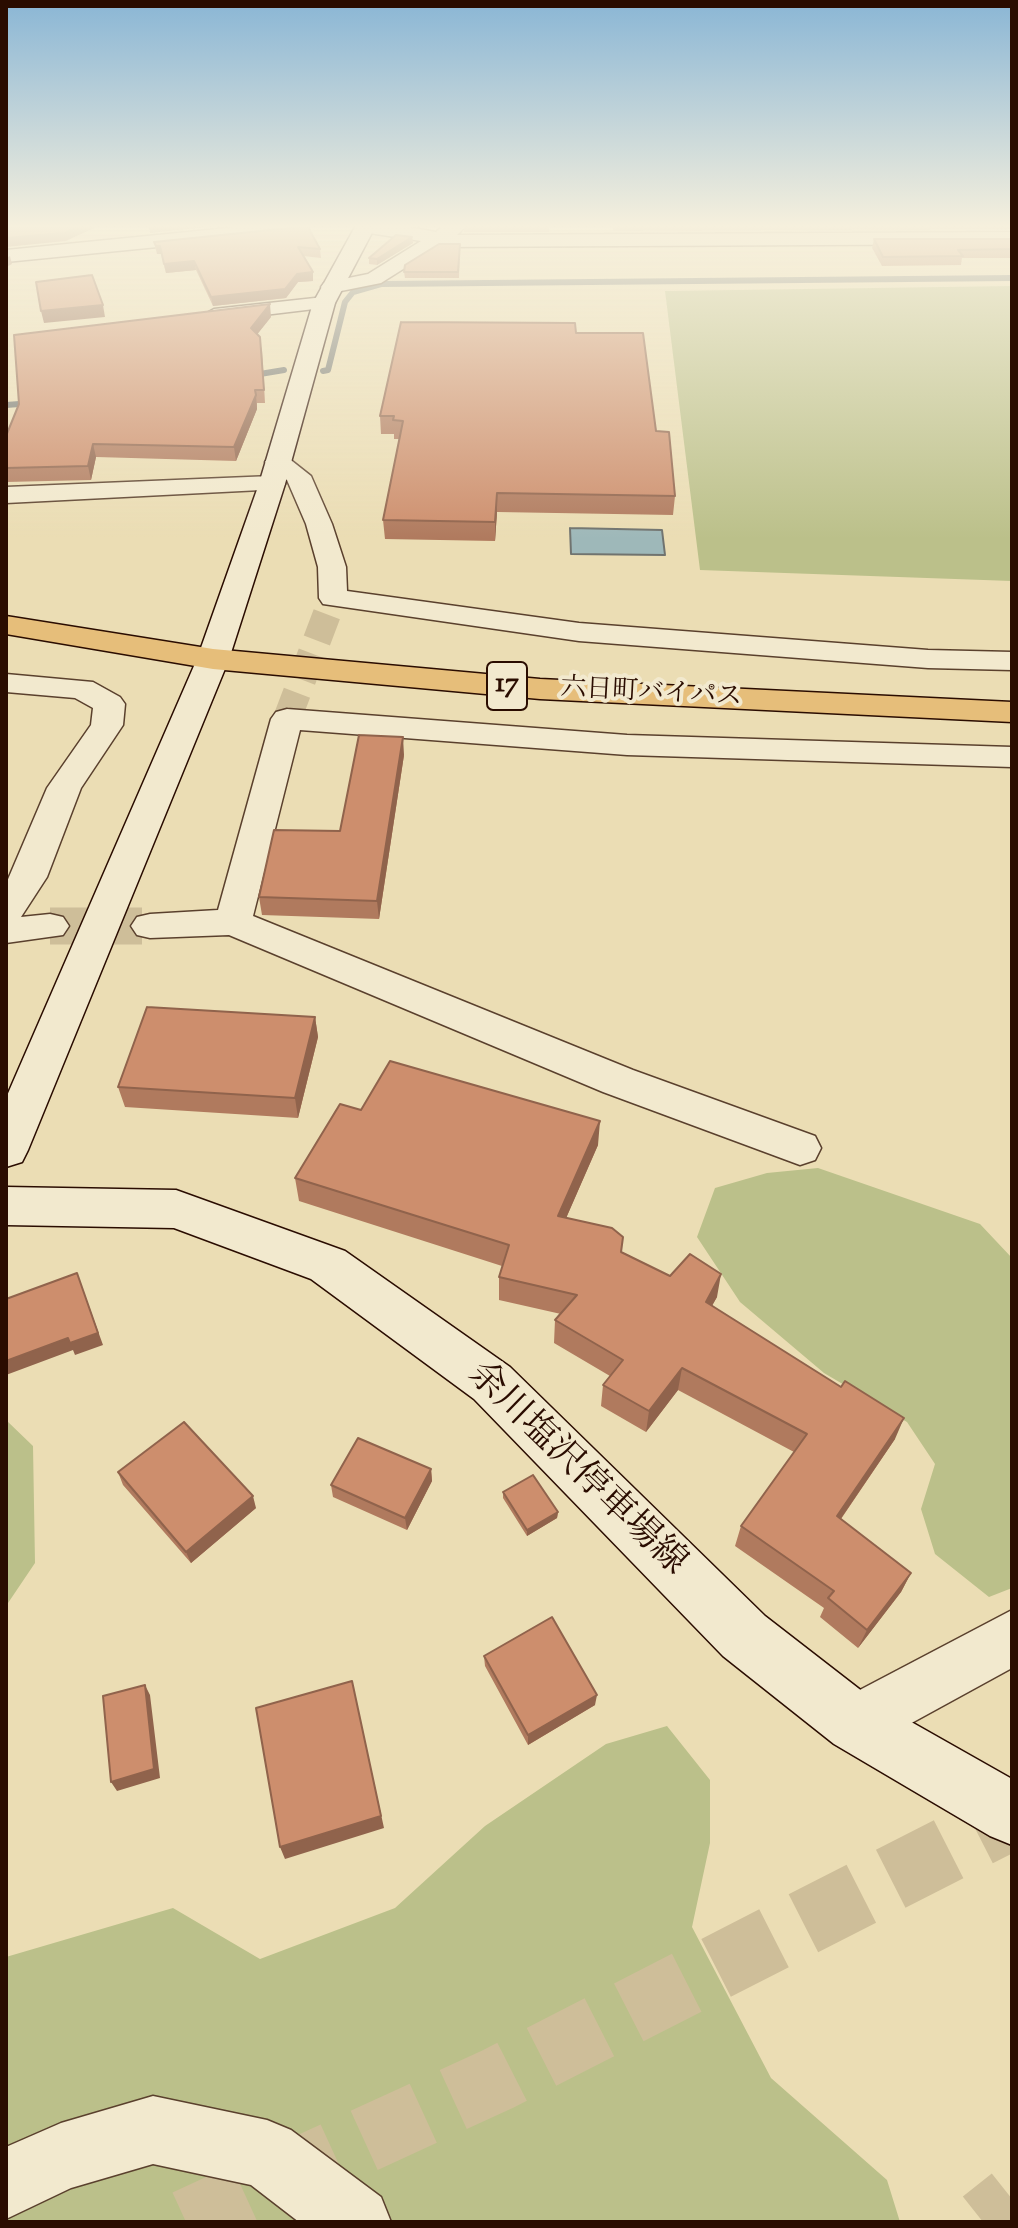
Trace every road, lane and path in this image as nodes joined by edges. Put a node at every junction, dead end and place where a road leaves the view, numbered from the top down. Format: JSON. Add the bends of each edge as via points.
{"nodes":[{"id":1,"x":316,"y":331,"type":"edge"},
{"id":2,"x":275,"y":473,"type":"junction"},
{"id":3,"x":6,"y":495,"type":"edge"},
{"id":4,"x":6,"y":625,"type":"edge"},
{"id":5,"x":213,"y":659,"type":"junction"},
{"id":6,"x":1012,"y":661,"type":"edge"},
{"id":7,"x":6,"y":683,"type":"edge"},
{"id":8,"x":1012,"y":712,"type":"edge"},
{"id":9,"x":1012,"y":757,"type":"edge"},
{"id":10,"x":6,"y":912,"type":"edge"},
{"id":11,"x":233,"y":922,"type":"junction"},
{"id":12,"x":50,"y":926,"type":"tunnel mouth"},
{"id":13,"x":150,"y":926,"type":"tunnel mouth"},
{"id":14,"x":6,"y":931,"type":"edge"},
{"id":15,"x":800,"y":1148,"type":"dead end"},
{"id":16,"x":6,"y":1150,"type":"edge"},
{"id":17,"x":6,"y":1206,"type":"edge"},
{"id":18,"x":1012,"y":1638,"type":"edge"},
{"id":19,"x":855,"y":1723,"type":"junction"},
{"id":20,"x":1012,"y":1814,"type":"edge"},
{"id":21,"x":6,"y":2184,"type":"edge"},
{"id":22,"x":356,"y":2222,"type":"edge"}],
"edges":[{"from":1,"to":2,"type":"street"},
{"from":2,"to":3,"type":"street"},
{"from":2,"to":5,"type":"street"},
{"from":2,"to":6,"type":"street","via":[[298,476],[332,567],[333,598],[579,632]]},
{"from":4,"to":5,"type":"highway","name":"六日町バイパス","number":"17"},
{"from":5,"to":8,"type":"highway","name":"六日町バイパス","number":"17","via":[[556,690]]},
{"from":5,"to":16,"type":"street"},
{"from":7,"to":10,"type":"street","via":[[82,689],[109,704],[107,725],[64,788],[29,877]]},
{"from":9,"to":11,"type":"street","via":[[627,745],[287,719]]},
{"from":11,"to":13,"type":"street"},
{"from":11,"to":15,"type":"street","via":[[618,1081]]},
{"from":12,"to":14,"type":"street"},
{"from":17,"to":19,"type":"street","name":"余川塩沢停車場線","via":[[176,1209],[328,1265],[492,1383],[744,1636]]},
{"from":18,"to":19,"type":"street"},
{"from":19,"to":20,"type":"street","name":"余川塩沢停車場線"},
{"from":21,"to":22,"type":"street","via":[[61,2157],[153,2130],[267,2154]]}]}
